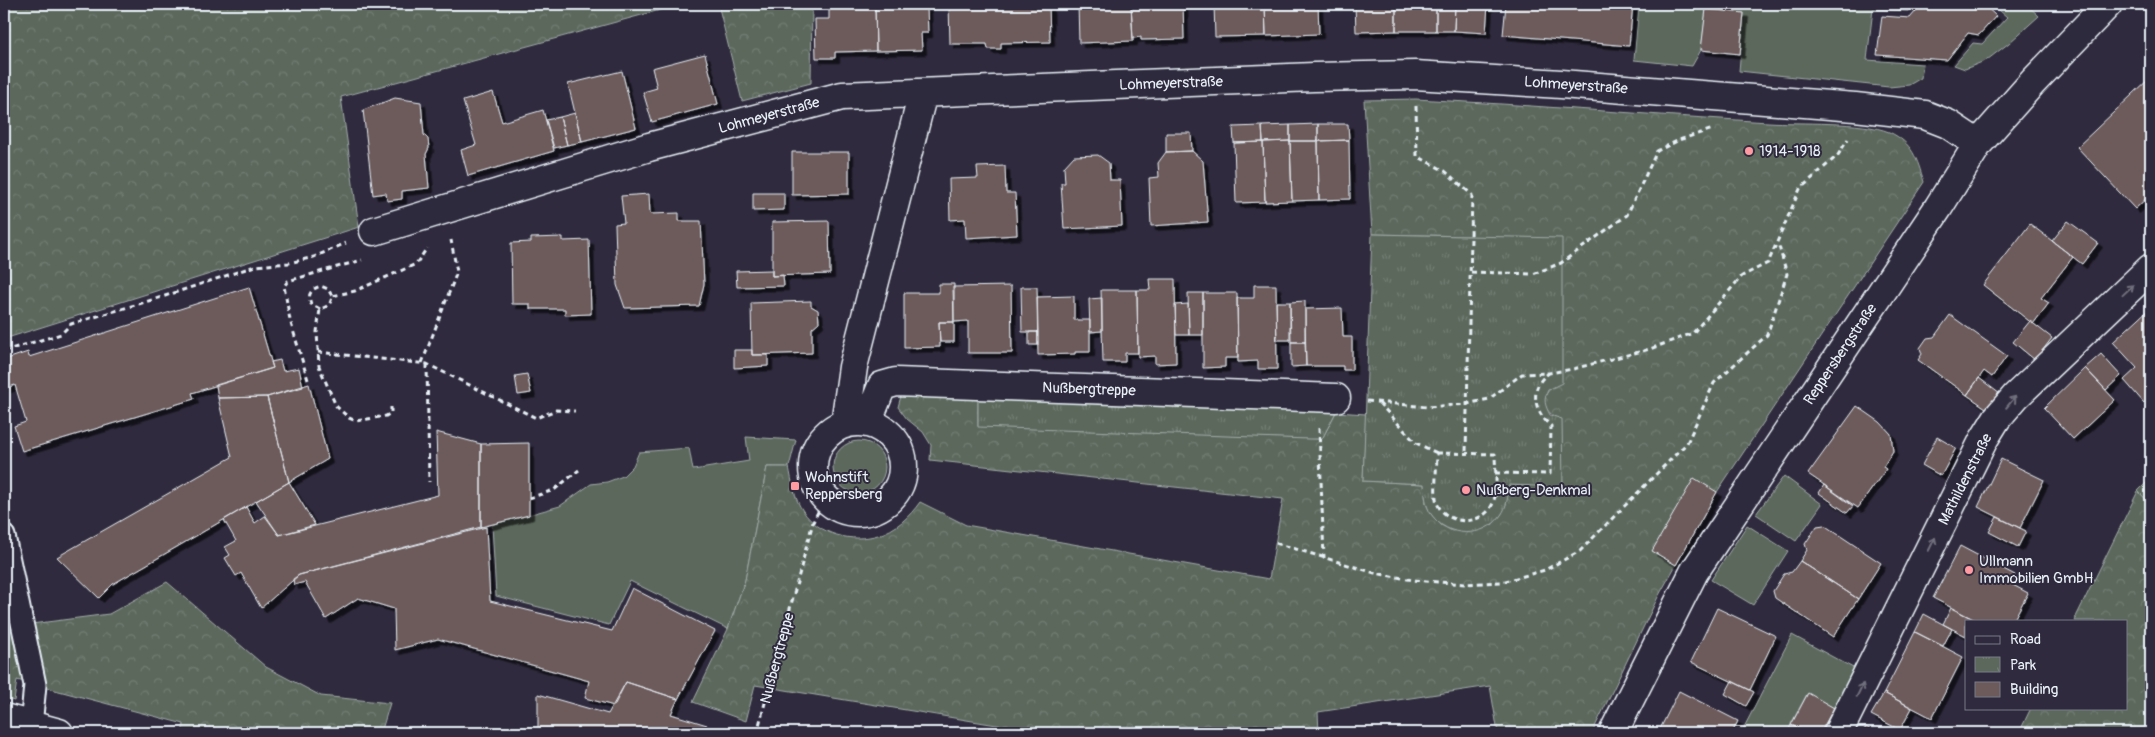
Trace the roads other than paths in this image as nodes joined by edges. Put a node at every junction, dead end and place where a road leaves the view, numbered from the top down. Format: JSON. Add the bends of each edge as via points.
{"nodes":[{"id":1,"x":2108,"y":4,"type":"edge"},
{"id":2,"x":923,"y":93,"type":"junction"},
{"id":3,"x":1978,"y":144,"type":"junction"},
{"id":4,"x":374,"y":231,"type":"road end"},
{"id":5,"x":2151,"y":268,"type":"edge"},
{"id":6,"x":1327,"y":397,"type":"road end"},
{"id":7,"x":856,"y":423,"type":"junction"},
{"id":8,"x":4,"y":536,"type":"edge"},
{"id":9,"x":4,"y":718,"type":"edge"},
{"id":10,"x":31,"y":726,"type":"junction"},
{"id":11,"x":59,"y":733,"type":"edge"},
{"id":12,"x":1612,"y":733,"type":"edge"},
{"id":13,"x":1838,"y":733,"type":"edge"}],
"edges":[{"from":1,"to":3,"type":"street","name":"Reppersbergstraße"},
{"from":2,"to":3,"type":"street","name":"Lohmeyerstraße","via":[[1415,75],[1855,107],[1925,115],[1948,124]]},
{"from":2,"to":4,"type":"street","name":"Lohmeyerstraße","via":[[842,96],[649,147],[446,222]]},
{"from":2,"to":7,"type":"street","via":[[853,367]]},
{"from":3,"to":12,"type":"street","name":"Reppersbergstraße","via":[[1694,572]]},
{"from":13,"to":5,"type":"street","name":"Mathildenstraße","one_way":true,"via":[[1997,418],[2022,390]]},
{"from":6,"to":7,"type":"street","name":"Nußbergtreppe","via":[[896,382],[882,386]]},
{"from":7,"to":7,"type":"street","via":[[884,430],[900,449],[904,472],[891,498],[874,510],[858,512],[835,506],[825,498],[814,472],[816,451],[826,436]]},
{"from":8,"to":10,"type":"lane","via":[[34,685]]},
{"from":9,"to":10,"type":"street"},
{"from":10,"to":11,"type":"street"}]}
